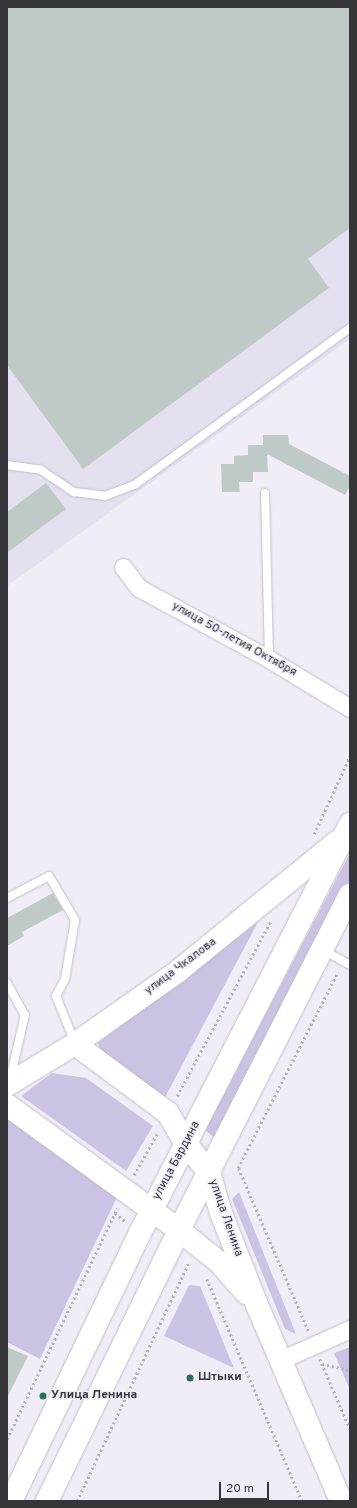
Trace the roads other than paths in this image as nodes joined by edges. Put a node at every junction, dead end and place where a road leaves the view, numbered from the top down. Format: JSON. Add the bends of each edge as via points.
{"nodes":[{"id":1,"x":350,"y":328,"type":"edge"},
{"id":2,"x":7,"y":465,"type":"edge"},
{"id":3,"x":265,"y":493,"type":"dead end"},
{"id":4,"x":123,"y":567,"type":"dead end"},
{"id":5,"x":269,"y":659,"type":"junction"},
{"id":6,"x":350,"y":708,"type":"edge"},
{"id":7,"x":347,"y":830,"type":"edge"},
{"id":8,"x":350,"y":895,"type":"edge"},
{"id":9,"x":7,"y":898,"type":"edge"},
{"id":10,"x":323,"y":949,"type":"junction"},
{"id":11,"x":347,"y":963,"type":"edge"},
{"id":12,"x":7,"y":983,"type":"edge"},
{"id":13,"x":75,"y":1044,"type":"junction"},
{"id":14,"x":8,"y":1084,"type":"edge"},
{"id":15,"x":7,"y":1105,"type":"edge"},
{"id":16,"x":186,"y":1144,"type":"junction"},
{"id":17,"x":209,"y":1172,"type":"junction"},
{"id":18,"x":152,"y":1210,"type":"junction"},
{"id":19,"x":179,"y":1230,"type":"junction"},
{"id":20,"x":257,"y":1305,"type":"junction"},
{"id":21,"x":350,"y":1330,"type":"edge"},
{"id":22,"x":280,"y":1360,"type":"junction"},
{"id":23,"x":11,"y":1501,"type":"edge"},
{"id":24,"x":47,"y":1501,"type":"edge"},
{"id":25,"x":340,"y":1501,"type":"edge"}],
"edges":[{"from":1,"to":2,"type":"lane","via":[[136,484],[105,496],[74,492],[41,470]]},
{"from":3,"to":5,"type":"lane"},
{"from":4,"to":5,"type":"street","name":"улица 50-летия Октября","via":[[139,588]]},
{"from":5,"to":6,"type":"street","name":"улица 50-летия Октября"},
{"from":7,"to":13,"type":"main road","name":"улица Чкалова","via":[[177,972]]},
{"from":7,"to":16,"type":"main road","name":"улица Бардина"},
{"from":8,"to":10,"type":"main road"},
{"from":9,"to":13,"type":"lane","via":[[49,876],[76,920],[65,979],[56,996]]},
{"from":10,"to":11,"type":"lane"},
{"from":10,"to":17,"type":"main road"},
{"from":12,"to":14,"type":"lane","via":[[25,1015]]},
{"from":13,"to":14,"type":"main road","name":"улица Чкалова"},
{"from":13,"to":16,"type":"main road","name":"улица Ленина","via":[[168,1114]]},
{"from":15,"to":18,"type":"main road","name":"улица Ленина"},
{"from":16,"to":17,"type":"main road","name":"улица Ленина"},
{"from":16,"to":18,"type":"main road","name":"улица Бардина"},
{"from":17,"to":19,"type":"main road"},
{"from":17,"to":20,"type":"main road","name":"улица Ленина","via":[[221,1213]]},
{"from":18,"to":19,"type":"main road","name":"улица Ленина"},
{"from":18,"to":23,"type":"main road","name":"улица Бардина"},
{"from":19,"to":20,"type":"main road","name":"улица Ленина","via":[[220,1263]]},
{"from":19,"to":24,"type":"main road"},
{"from":20,"to":22,"type":"main road","name":"улица Ленина"},
{"from":21,"to":22,"type":"street"},
{"from":22,"to":25,"type":"main road","name":"улица Ленина"}]}
